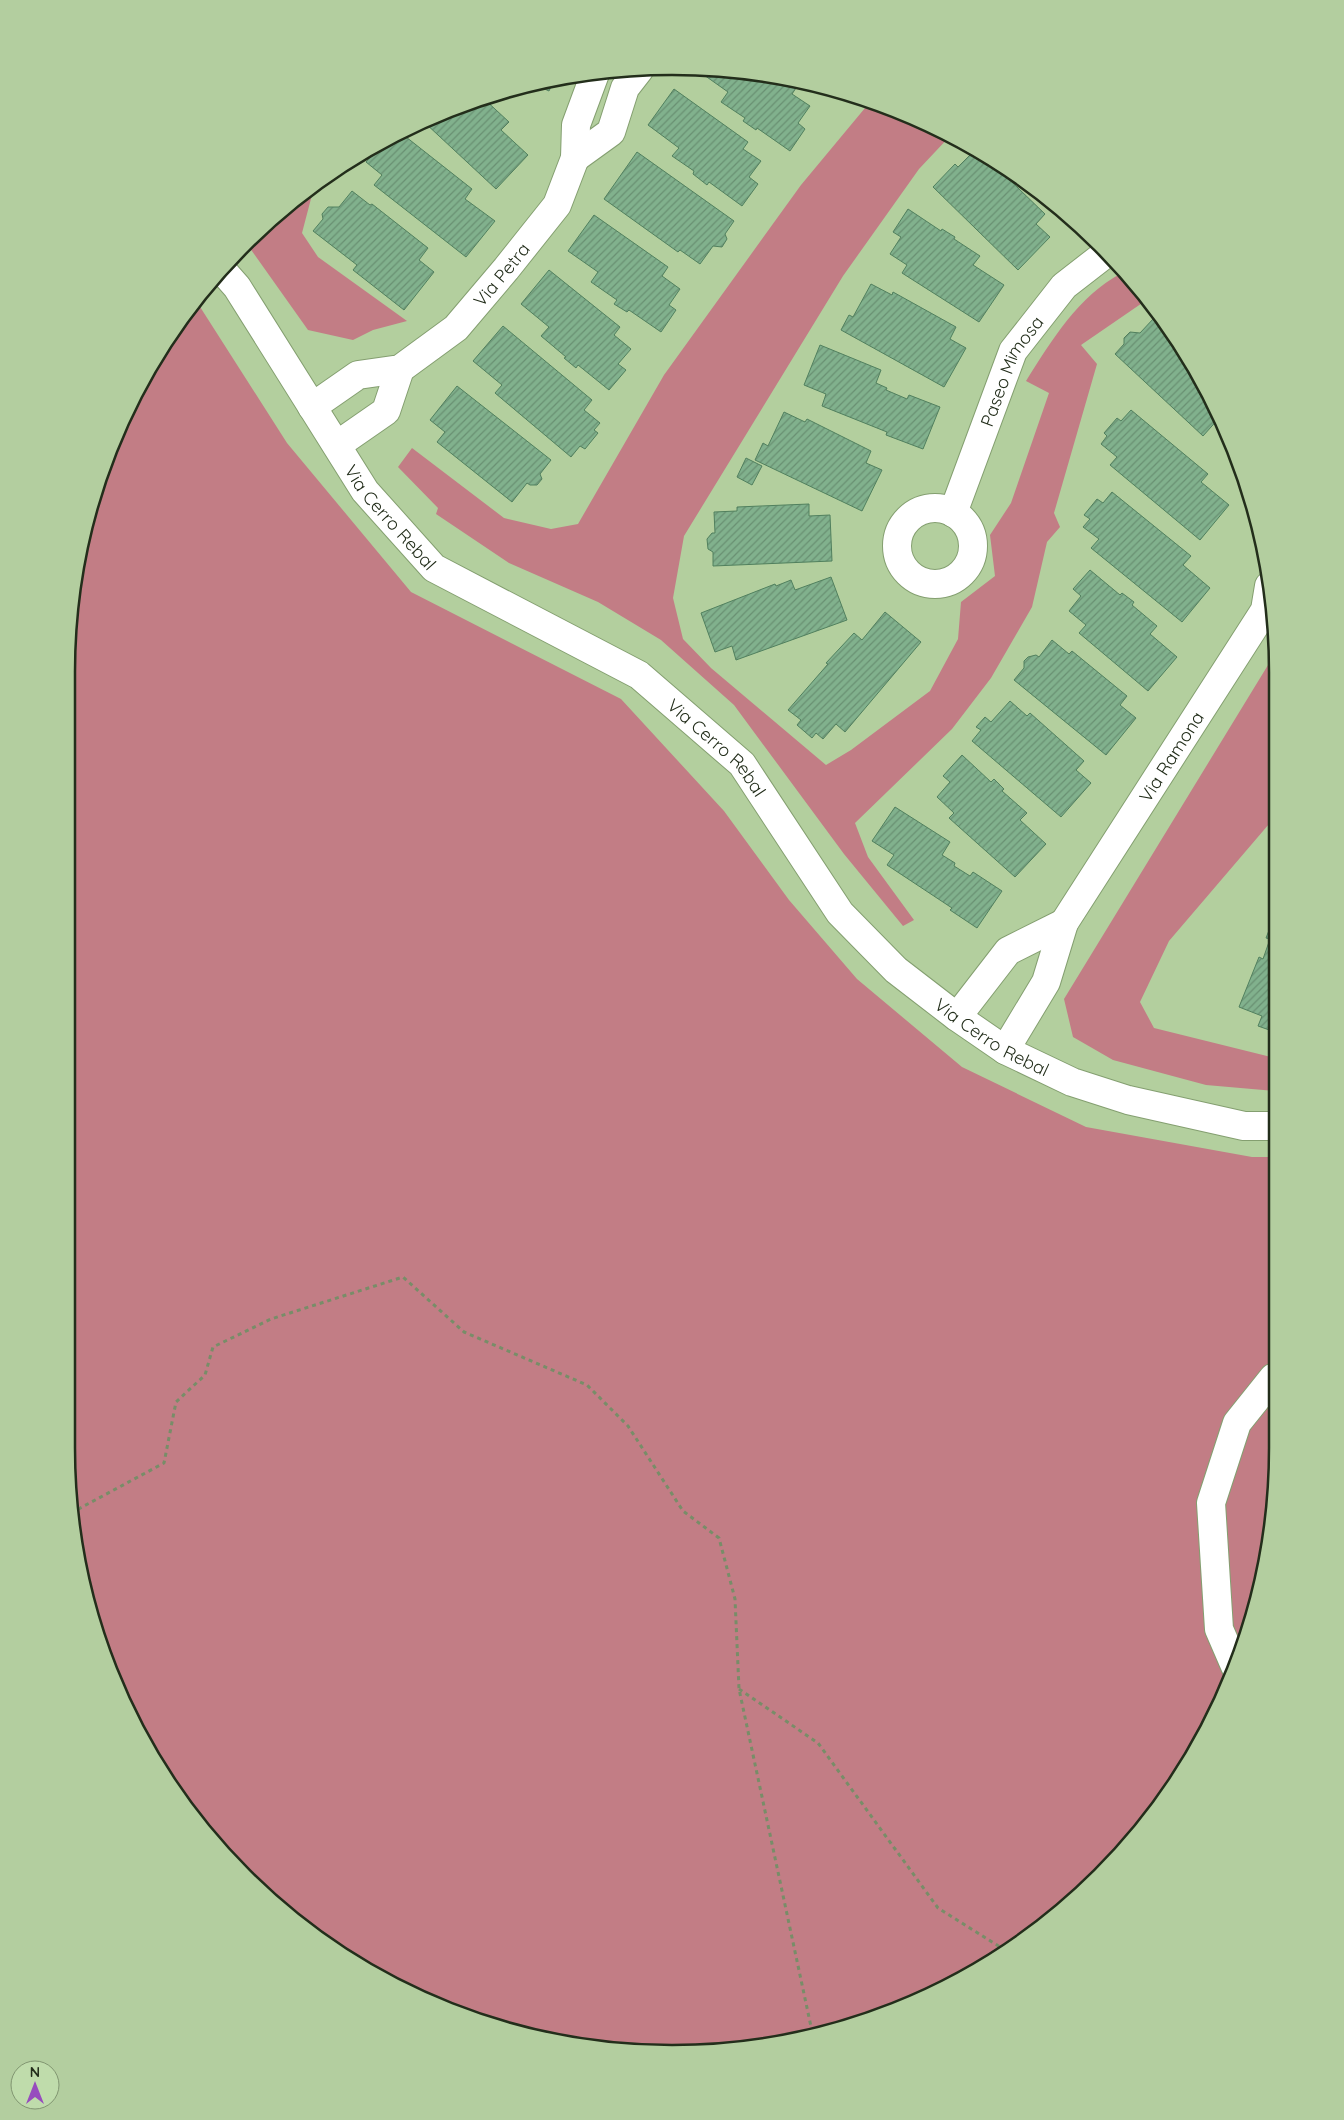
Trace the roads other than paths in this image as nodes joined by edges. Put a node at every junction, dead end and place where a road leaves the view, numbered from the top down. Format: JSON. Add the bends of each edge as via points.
{"nodes":[{"id":1,"x":632,"y":79,"type":"edge"},
{"id":2,"x":593,"y":80,"type":"edge"},
{"id":3,"x":575,"y":158,"type":"junction"},
{"id":4,"x":1101,"y":257,"type":"edge"},
{"id":5,"x":226,"y":275,"type":"edge"},
{"id":6,"x":400,"y":369,"type":"junction"},
{"id":7,"x":312,"y":407,"type":"junction"},
{"id":8,"x":337,"y":445,"type":"junction"},
{"id":9,"x":953,"y":513,"type":"dead end"},
{"id":10,"x":1265,"y":608,"type":"edge"},
{"id":11,"x":1064,"y":923,"type":"junction"},
{"id":12,"x":957,"y":1017,"type":"junction"},
{"id":13,"x":1005,"y":1050,"type":"junction"},
{"id":14,"x":1269,"y":1126,"type":"edge"},
{"id":15,"x":1269,"y":1383,"type":"edge"},
{"id":16,"x":1231,"y":1657,"type":"edge"}],
"edges":[{"from":1,"to":3,"type":"street","via":[[611,132]]},
{"from":2,"to":3,"type":"street","name":"Via Petra","via":[[576,125]]},
{"from":3,"to":6,"type":"street","name":"Via Petra","via":[[557,205],[506,269],[456,328]]},
{"from":4,"to":9,"type":"street","name":"Paseo Mimosa","via":[[1064,286],[1013,351]]},
{"from":5,"to":7,"type":"street","name":"Via Cerro Rebal"},
{"from":6,"to":7,"type":"street","name":"Via Petra","via":[[358,375]]},
{"from":6,"to":8,"type":"street","via":[[386,411]]},
{"from":7,"to":8,"type":"street","name":"Via Cerro Rebal"},
{"from":8,"to":12,"type":"street","name":"Via Cerro Rebal","via":[[365,491],[434,568],[639,675],[742,764],[840,913],[896,970]]},
{"from":10,"to":11,"type":"street","name":"Via Ramona"},
{"from":11,"to":12,"type":"street","via":[[1008,951]]},
{"from":11,"to":13,"type":"street","name":"Via Ramona","via":[[1046,982]]},
{"from":12,"to":13,"type":"street","name":"Via Cerro Rebal"},
{"from":13,"to":14,"type":"street","name":"Via Cerro Rebal","via":[[1072,1082],[1128,1100],[1244,1126]]},
{"from":15,"to":16,"type":"street","via":[[1237,1423],[1211,1503],[1219,1629]]}]}
